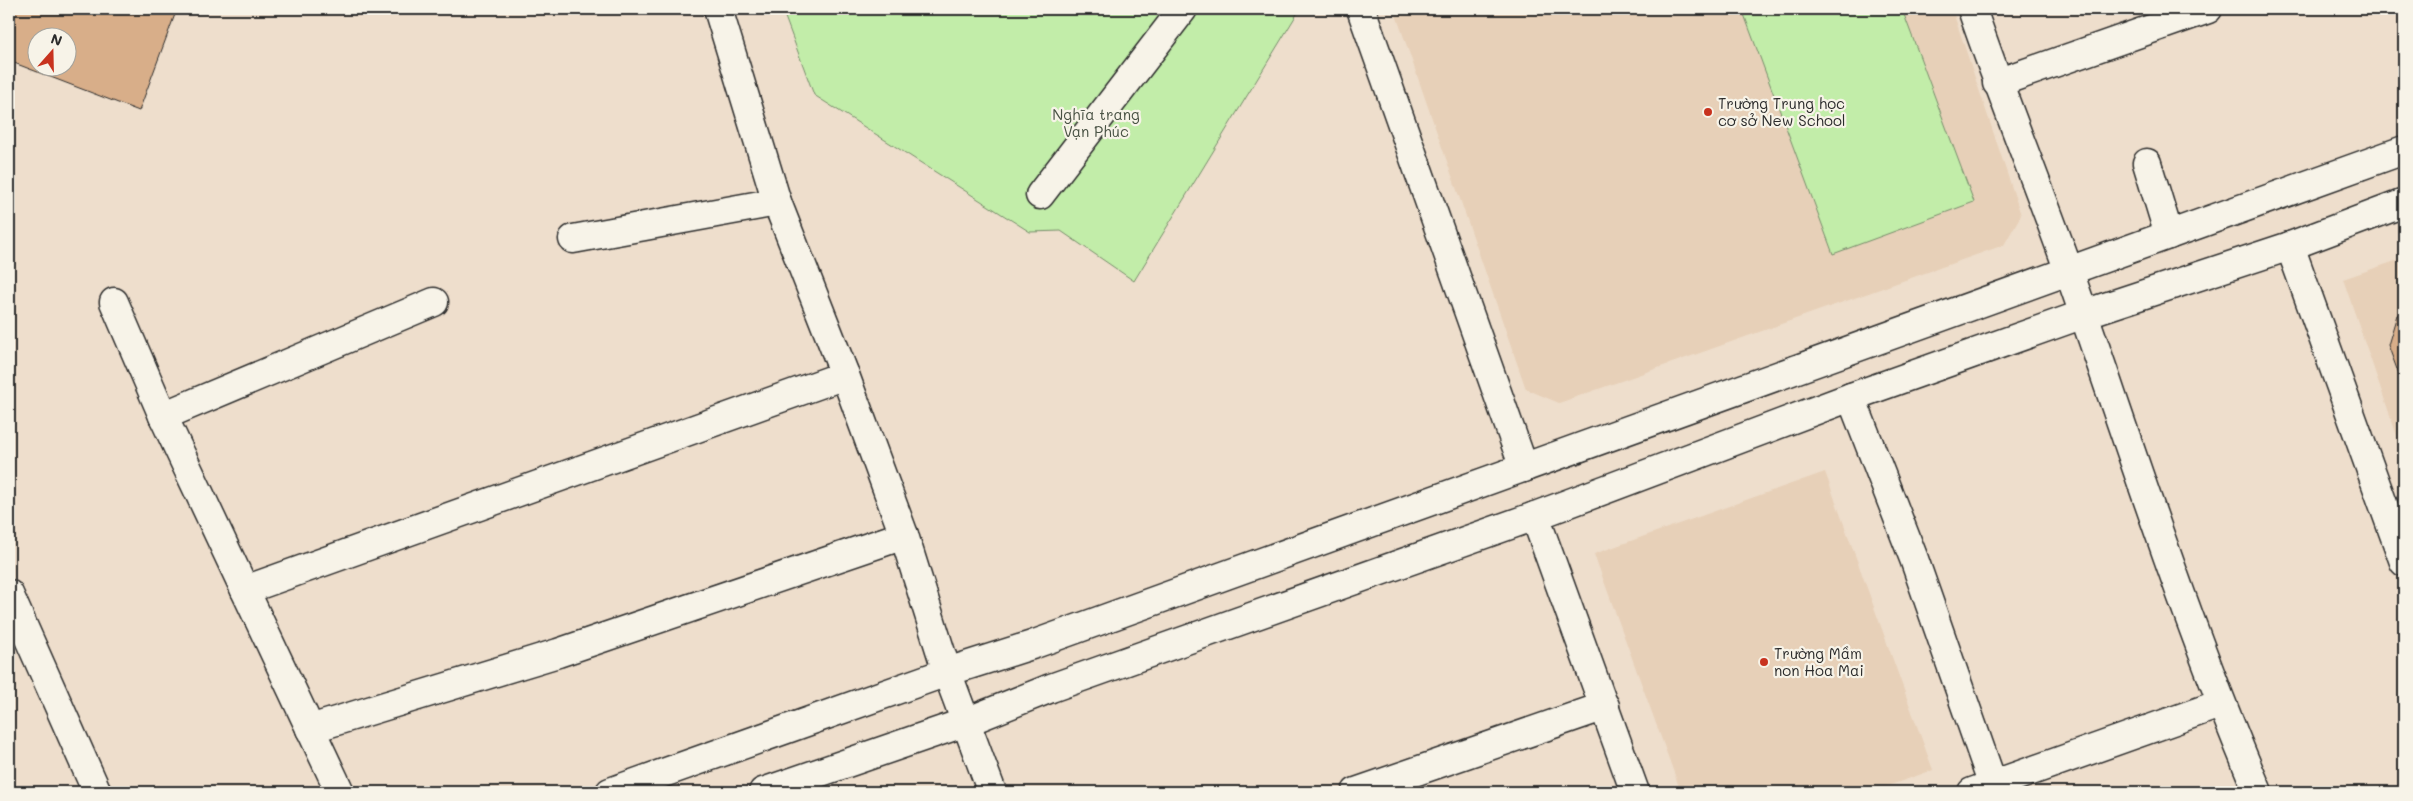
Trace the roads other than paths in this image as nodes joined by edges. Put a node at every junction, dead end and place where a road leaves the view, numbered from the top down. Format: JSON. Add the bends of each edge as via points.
{"nodes":[{"id":1,"x":718,"y":9,"type":"edge"},
{"id":2,"x":1182,"y":9,"type":"edge"},
{"id":3,"x":1361,"y":9,"type":"edge"},
{"id":4,"x":1972,"y":9,"type":"edge"},
{"id":5,"x":2208,"y":9,"type":"edge"},
{"id":6,"x":1997,"y":83,"type":"junction"},
{"id":7,"x":2404,"y":150,"type":"edge"},
{"id":8,"x":2147,"y":163,"type":"dead end"},
{"id":9,"x":1040,"y":195,"type":"dead end"},
{"id":10,"x":777,"y":202,"type":"junction"},
{"id":11,"x":2404,"y":203,"type":"edge"},
{"id":12,"x":2169,"y":235,"type":"junction"},
{"id":13,"x":573,"y":239,"type":"dead end"},
{"id":14,"x":2290,"y":246,"type":"junction"},
{"id":15,"x":2069,"y":271,"type":"junction"},
{"id":16,"x":114,"y":302,"type":"dead end"},
{"id":17,"x":434,"y":302,"type":"dead end"},
{"id":18,"x":2084,"y":314,"type":"junction"},
{"id":19,"x":846,"y":375,"type":"junction"},
{"id":20,"x":1851,"y":397,"type":"junction"},
{"id":21,"x":163,"y":416,"type":"junction"},
{"id":22,"x":1524,"y":468,"type":"junction"},
{"id":23,"x":1535,"y":516,"type":"junction"},
{"id":24,"x":904,"y":535,"type":"junction"},
{"id":25,"x":2404,"y":562,"type":"edge"},
{"id":26,"x":245,"y":590,"type":"junction"},
{"id":27,"x":9,"y":594,"type":"edge"},
{"id":28,"x":947,"y":672,"type":"junction"},
{"id":29,"x":2220,"y":704,"type":"junction"},
{"id":30,"x":1605,"y":706,"type":"junction"},
{"id":31,"x":966,"y":722,"type":"junction"},
{"id":32,"x":310,"y":729,"type":"junction"},
{"id":33,"x":1982,"y":788,"type":"edge"},
{"id":34,"x":97,"y":792,"type":"edge"},
{"id":35,"x":340,"y":792,"type":"edge"},
{"id":36,"x":610,"y":792,"type":"edge"},
{"id":37,"x":763,"y":792,"type":"edge"},
{"id":38,"x":992,"y":792,"type":"edge"},
{"id":39,"x":1356,"y":792,"type":"edge"},
{"id":40,"x":1635,"y":792,"type":"edge"},
{"id":41,"x":2258,"y":792,"type":"edge"}],
"edges":[{"from":1,"to":10,"type":"street"},
{"from":2,"to":9,"type":"street"},
{"from":3,"to":22,"type":"street"},
{"from":4,"to":6,"type":"street"},
{"from":5,"to":6,"type":"street"},
{"from":6,"to":15,"type":"street"},
{"from":7,"to":12,"type":"street"},
{"from":8,"to":12,"type":"street"},
{"from":10,"to":13,"type":"street"},
{"from":10,"to":19,"type":"street"},
{"from":11,"to":14,"type":"street"},
{"from":12,"to":15,"type":"street"},
{"from":14,"to":18,"type":"street"},
{"from":14,"to":25,"type":"street"},
{"from":15,"to":18,"type":"street"},
{"from":15,"to":22,"type":"street"},
{"from":16,"to":21,"type":"street"},
{"from":17,"to":21,"type":"street"},
{"from":18,"to":20,"type":"street"},
{"from":18,"to":29,"type":"street"},
{"from":19,"to":24,"type":"street"},
{"from":19,"to":26,"type":"street"},
{"from":20,"to":23,"type":"street"},
{"from":20,"to":33,"type":"street","via":[[1914,560]]},
{"from":21,"to":26,"type":"street"},
{"from":22,"to":28,"type":"street","via":[[1032,645]]},
{"from":23,"to":30,"type":"street"},
{"from":23,"to":31,"type":"street","via":[[1051,688]]},
{"from":24,"to":28,"type":"street"},
{"from":24,"to":32,"type":"street","via":[[558,653]]},
{"from":26,"to":32,"type":"street"},
{"from":27,"to":34,"type":"street"},
{"from":28,"to":31,"type":"street"},
{"from":28,"to":36,"type":"street"},
{"from":29,"to":33,"type":"street"},
{"from":29,"to":41,"type":"street"},
{"from":30,"to":39,"type":"street"},
{"from":30,"to":40,"type":"street"},
{"from":31,"to":37,"type":"street"},
{"from":31,"to":38,"type":"street"},
{"from":32,"to":35,"type":"street"}]}
